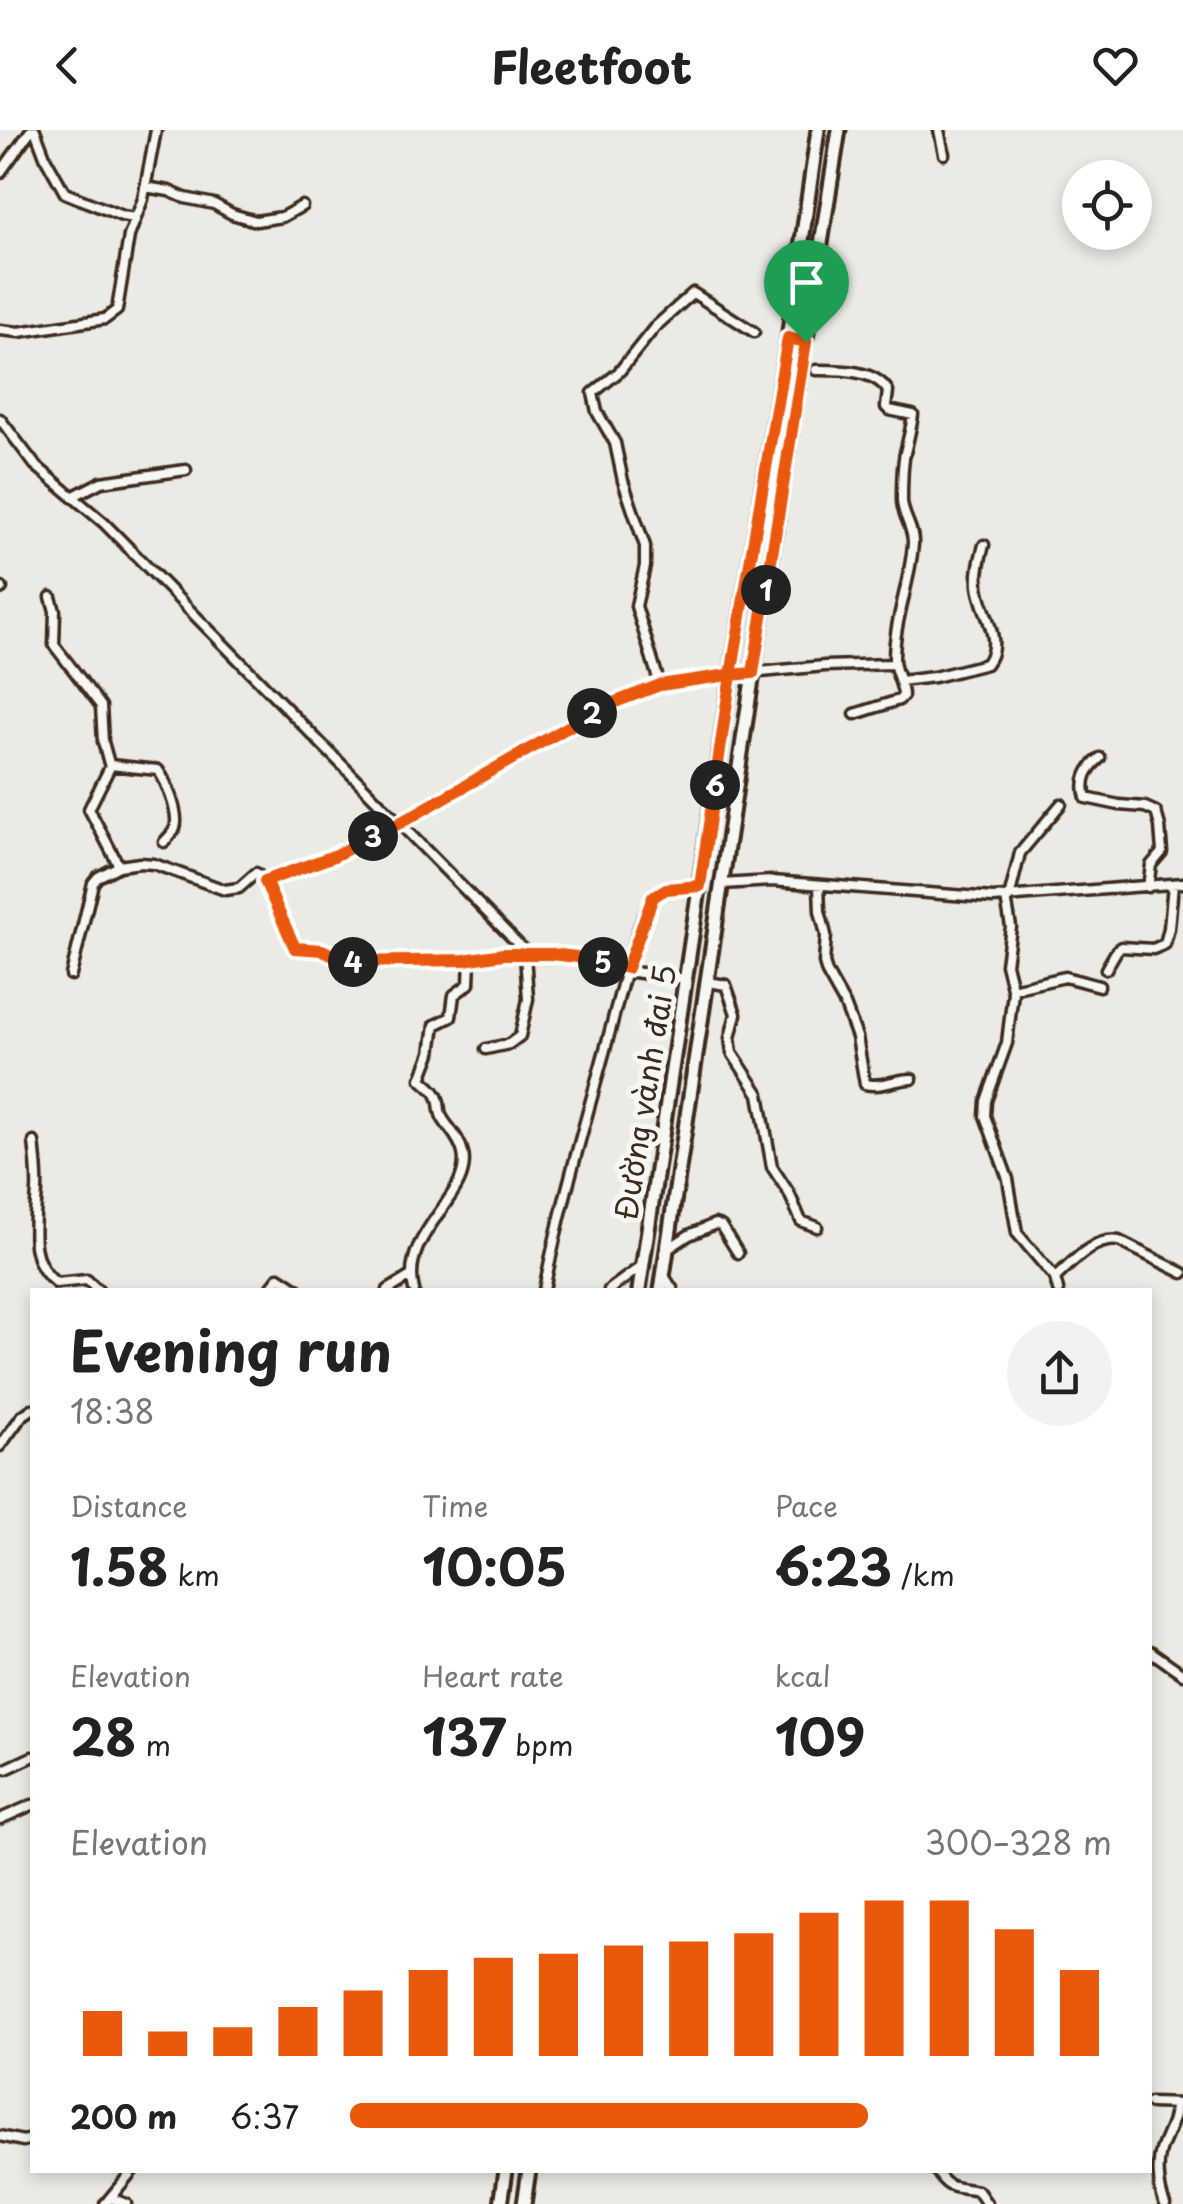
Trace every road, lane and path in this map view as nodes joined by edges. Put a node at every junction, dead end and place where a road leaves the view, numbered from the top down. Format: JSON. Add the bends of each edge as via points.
{"nodes":[{"id":1,"x":33,"y":130,"type":"edge"},
{"id":2,"x":156,"y":130,"type":"edge"},
{"id":3,"x":818,"y":130,"type":"edge"},
{"id":4,"x":839,"y":130,"type":"edge"},
{"id":5,"x":938,"y":130,"type":"edge"},
{"id":6,"x":944,"y":154,"type":"dead end"},
{"id":7,"x":0,"y":173,"type":"edge"},
{"id":8,"x":145,"y":187,"type":"junction"},
{"id":9,"x":302,"y":206,"type":"dead end"},
{"id":10,"x":135,"y":218,"type":"junction"},
{"id":11,"x":0,"y":330,"type":"edge"},
{"id":12,"x":754,"y":332,"type":"dead end"},
{"id":13,"x":788,"y":338,"type":"junction"},
{"id":14,"x":806,"y":342,"type":"junction"},
{"id":15,"x":816,"y":370,"type":"dead end"},
{"id":16,"x":0,"y":419,"type":"edge"},
{"id":17,"x":186,"y":470,"type":"dead end"},
{"id":18,"x":72,"y":497,"type":"junction"},
{"id":19,"x":984,"y":545,"type":"dead end"},
{"id":20,"x":51,"y":597,"type":"dead end"},
{"id":21,"x":893,"y":664,"type":"junction"},
{"id":22,"x":753,"y":673,"type":"junction"},
{"id":23,"x":731,"y":675,"type":"junction"},
{"id":24,"x":900,"y":681,"type":"junction"},
{"id":25,"x":660,"y":685,"type":"junction"},
{"id":26,"x":855,"y":714,"type":"dead end"},
{"id":27,"x":1100,"y":758,"type":"dead end"},
{"id":28,"x":110,"y":765,"type":"junction"},
{"id":29,"x":1061,"y":804,"type":"dead end"},
{"id":30,"x":400,"y":823,"type":"junction"},
{"id":31,"x":164,"y":842,"type":"dead end"},
{"id":32,"x":120,"y":866,"type":"junction"},
{"id":33,"x":265,"y":881,"type":"junction"},
{"id":34,"x":722,"y":884,"type":"junction"},
{"id":35,"x":1178,"y":884,"type":"edge"},
{"id":36,"x":819,"y":885,"type":"junction"},
{"id":37,"x":700,"y":886,"type":"junction"},
{"id":38,"x":1148,"y":887,"type":"junction"},
{"id":39,"x":1008,"y":898,"type":"junction"},
{"id":40,"x":1170,"y":928,"type":"junction"},
{"id":41,"x":1183,"y":934,"type":"edge"},
{"id":42,"x":527,"y":954,"type":"junction"},
{"id":43,"x":470,"y":959,"type":"junction"},
{"id":44,"x":627,"y":969,"type":"junction"},
{"id":45,"x":1106,"y":969,"type":"dead end"},
{"id":46,"x":70,"y":975,"type":"dead end"},
{"id":47,"x":686,"y":979,"type":"junction"},
{"id":48,"x":708,"y":982,"type":"junction"},
{"id":49,"x":1099,"y":986,"type":"dead end"},
{"id":50,"x":1012,"y":989,"type":"junction"},
{"id":51,"x":486,"y":1049,"type":"dead end"},
{"id":52,"x":912,"y":1078,"type":"dead end"},
{"id":53,"x":34,"y":1142,"type":"dead end"},
{"id":54,"x":817,"y":1227,"type":"dead end"},
{"id":55,"x":668,"y":1249,"type":"junction"},
{"id":56,"x":738,"y":1253,"type":"dead end"},
{"id":57,"x":643,"y":1265,"type":"junction"},
{"id":58,"x":1183,"y":1273,"type":"edge"},
{"id":59,"x":412,"y":1276,"type":"junction"},
{"id":60,"x":664,"y":1276,"type":"junction"},
{"id":61,"x":1055,"y":1278,"type":"junction"},
{"id":62,"x":96,"y":1288,"type":"edge"},
{"id":63,"x":271,"y":1288,"type":"edge"},
{"id":64,"x":296,"y":1288,"type":"edge"},
{"id":65,"x":391,"y":1288,"type":"edge"},
{"id":66,"x":414,"y":1288,"type":"edge"},
{"id":67,"x":544,"y":1288,"type":"edge"},
{"id":68,"x":611,"y":1288,"type":"edge"},
{"id":69,"x":640,"y":1288,"type":"edge"},
{"id":70,"x":662,"y":1288,"type":"edge"},
{"id":71,"x":671,"y":1288,"type":"edge"},
{"id":72,"x":1058,"y":1288,"type":"edge"},
{"id":73,"x":30,"y":1410,"type":"edge"},
{"id":74,"x":0,"y":1446,"type":"edge"},
{"id":75,"x":1152,"y":1651,"type":"edge"},
{"id":76,"x":1183,"y":1674,"type":"edge"},
{"id":77,"x":30,"y":1758,"type":"edge"},
{"id":78,"x":6,"y":1768,"type":"dead end"},
{"id":79,"x":30,"y":1806,"type":"edge"},
{"id":80,"x":0,"y":1819,"type":"edge"},
{"id":81,"x":1152,"y":2103,"type":"edge"},
{"id":82,"x":1179,"y":2104,"type":"edge"},
{"id":83,"x":0,"y":2136,"type":"edge"},
{"id":84,"x":30,"y":2139,"type":"edge"},
{"id":85,"x":131,"y":2173,"type":"edge"},
{"id":86,"x":505,"y":2173,"type":"edge"},
{"id":87,"x":529,"y":2173,"type":"edge"},
{"id":88,"x":938,"y":2173,"type":"edge"},
{"id":89,"x":108,"y":2201,"type":"edge"},
{"id":90,"x":126,"y":2204,"type":"edge"},
{"id":91,"x":500,"y":2204,"type":"edge"},
{"id":92,"x":524,"y":2204,"type":"edge"},
{"id":93,"x":987,"y":2204,"type":"edge"},
{"id":94,"x":1166,"y":2204,"type":"edge"}],
"edges":[{"from":1,"to":7,"type":"street"},
{"from":1,"to":10,"type":"street","via":[[65,193]]},
{"from":2,"to":8,"type":"street"},
{"from":3,"to":13,"type":"main road","name":"Đường vành đai 5"},
{"from":4,"to":14,"type":"main road","name":"Đường vành đai 5"},
{"from":5,"to":6,"type":"street"},
{"from":8,"to":9,"type":"street","via":[[256,221]]},
{"from":8,"to":10,"type":"street"},
{"from":10,"to":11,"type":"street","via":[[112,316]]},
{"from":12,"to":25,"type":"street","via":[[693,293],[592,393],[615,443],[643,538],[636,606]]},
{"from":13,"to":14,"type":"main road"},
{"from":13,"to":23,"type":"main road","name":"Đường vành đai 5"},
{"from":14,"to":22,"type":"main road","name":"Đường vành đai 5"},
{"from":15,"to":21,"type":"street","via":[[879,380],[888,391],[889,410],[913,415],[902,503],[913,543]]},
{"from":16,"to":18,"type":"street","via":[[35,465]]},
{"from":17,"to":18,"type":"street","via":[[100,482]]},
{"from":18,"to":30,"type":"street"},
{"from":19,"to":24,"type":"street","via":[[978,586],[994,640],[989,661]]},
{"from":20,"to":28,"type":"street","via":[[54,646],[101,706]]},
{"from":21,"to":22,"type":"street"},
{"from":21,"to":24,"type":"street"},
{"from":22,"to":23,"type":"street"},
{"from":22,"to":34,"type":"main road","name":"Đường vành đai 5"},
{"from":23,"to":25,"type":"street"},
{"from":23,"to":37,"type":"main road","name":"Đường vành đai 5"},
{"from":24,"to":26,"type":"street","via":[[898,700]]},
{"from":25,"to":30,"type":"street","via":[[596,711]]},
{"from":27,"to":38,"type":"street","via":[[1084,778],[1086,798],[1145,807],[1158,817],[1162,852],[1151,865]]},
{"from":28,"to":31,"type":"street","via":[[158,770],[166,780],[176,822]]},
{"from":28,"to":32,"type":"street","via":[[89,809]]},
{"from":29,"to":39,"type":"street","via":[[1020,853]]},
{"from":30,"to":33,"type":"street"},
{"from":30,"to":42,"type":"street"},
{"from":32,"to":33,"type":"street","via":[[148,863],[225,890],[256,874]]},
{"from":32,"to":46,"type":"street","via":[[93,883]]},
{"from":33,"to":43,"type":"street","via":[[295,948],[352,962]]},
{"from":34,"to":36,"type":"street"},
{"from":34,"to":48,"type":"main road","name":"Đường vành đai 5"},
{"from":35,"to":38,"type":"street"},
{"from":35,"to":40,"type":"street"},
{"from":36,"to":39,"type":"street"},
{"from":36,"to":52,"type":"street","via":[[824,963],[856,1037],[865,1084]]},
{"from":37,"to":44,"type":"street","via":[[653,897]]},
{"from":37,"to":47,"type":"main road","name":"Đường vành đai 5"},
{"from":38,"to":39,"type":"street"},
{"from":39,"to":50,"type":"street"},
{"from":40,"to":41,"type":"street"},
{"from":40,"to":45,"type":"street","via":[[1160,948],[1121,947]]},
{"from":42,"to":43,"type":"street"},
{"from":42,"to":44,"type":"street"},
{"from":42,"to":51,"type":"street","via":[[520,1036]]},
{"from":43,"to":59,"type":"street","via":[[468,984],[454,995],[451,1018],[436,1025],[421,1079],[437,1095],[440,1116],[463,1150],[463,1170],[417,1248]]},
{"from":44,"to":47,"type":"street"},
{"from":44,"to":67,"type":"street"},
{"from":47,"to":57,"type":"main road","name":"Đường vành đai 5"},
{"from":48,"to":54,"type":"street","via":[[726,986],[734,1006],[732,1054],[759,1094],[772,1167],[802,1220]]},
{"from":48,"to":55,"type":"main road","name":"Đường vành đai 5"},
{"from":49,"to":50,"type":"street","via":[[1064,977]]},
{"from":50,"to":61,"type":"street","via":[[1007,1043],[985,1116],[1005,1170],[1017,1234]]},
{"from":53,"to":62,"type":"street","via":[[32,1234],[42,1268],[56,1283],[87,1280]]},
{"from":55,"to":56,"type":"street","via":[[715,1224]]},
{"from":55,"to":60,"type":"main road","name":"Đường vành đai 5"},
{"from":57,"to":68,"type":"street"},
{"from":57,"to":69,"type":"main road","name":"Đường vành đai 5"},
{"from":58,"to":61,"type":"street","via":[[1110,1240]]},
{"from":59,"to":65,"type":"street"},
{"from":59,"to":66,"type":"street"},
{"from":60,"to":70,"type":"main road"},
{"from":60,"to":71,"type":"street"},
{"from":61,"to":72,"type":"street"},
{"from":63,"to":64,"type":"street","via":[[279,1277]]},
{"from":73,"to":74,"type":"street"},
{"from":75,"to":76,"type":"street"},
{"from":77,"to":78,"type":"street"},
{"from":79,"to":80,"type":"street"},
{"from":81,"to":82,"type":"street"},
{"from":82,"to":94,"type":"street","via":[[1160,2154]]},
{"from":83,"to":84,"type":"street"},
{"from":85,"to":89,"type":"street"},
{"from":86,"to":91,"type":"main road"},
{"from":87,"to":92,"type":"main road"},
{"from":88,"to":93,"type":"street","via":[[946,2184],[978,2192]]},
{"from":89,"to":90,"type":"street"}]}
